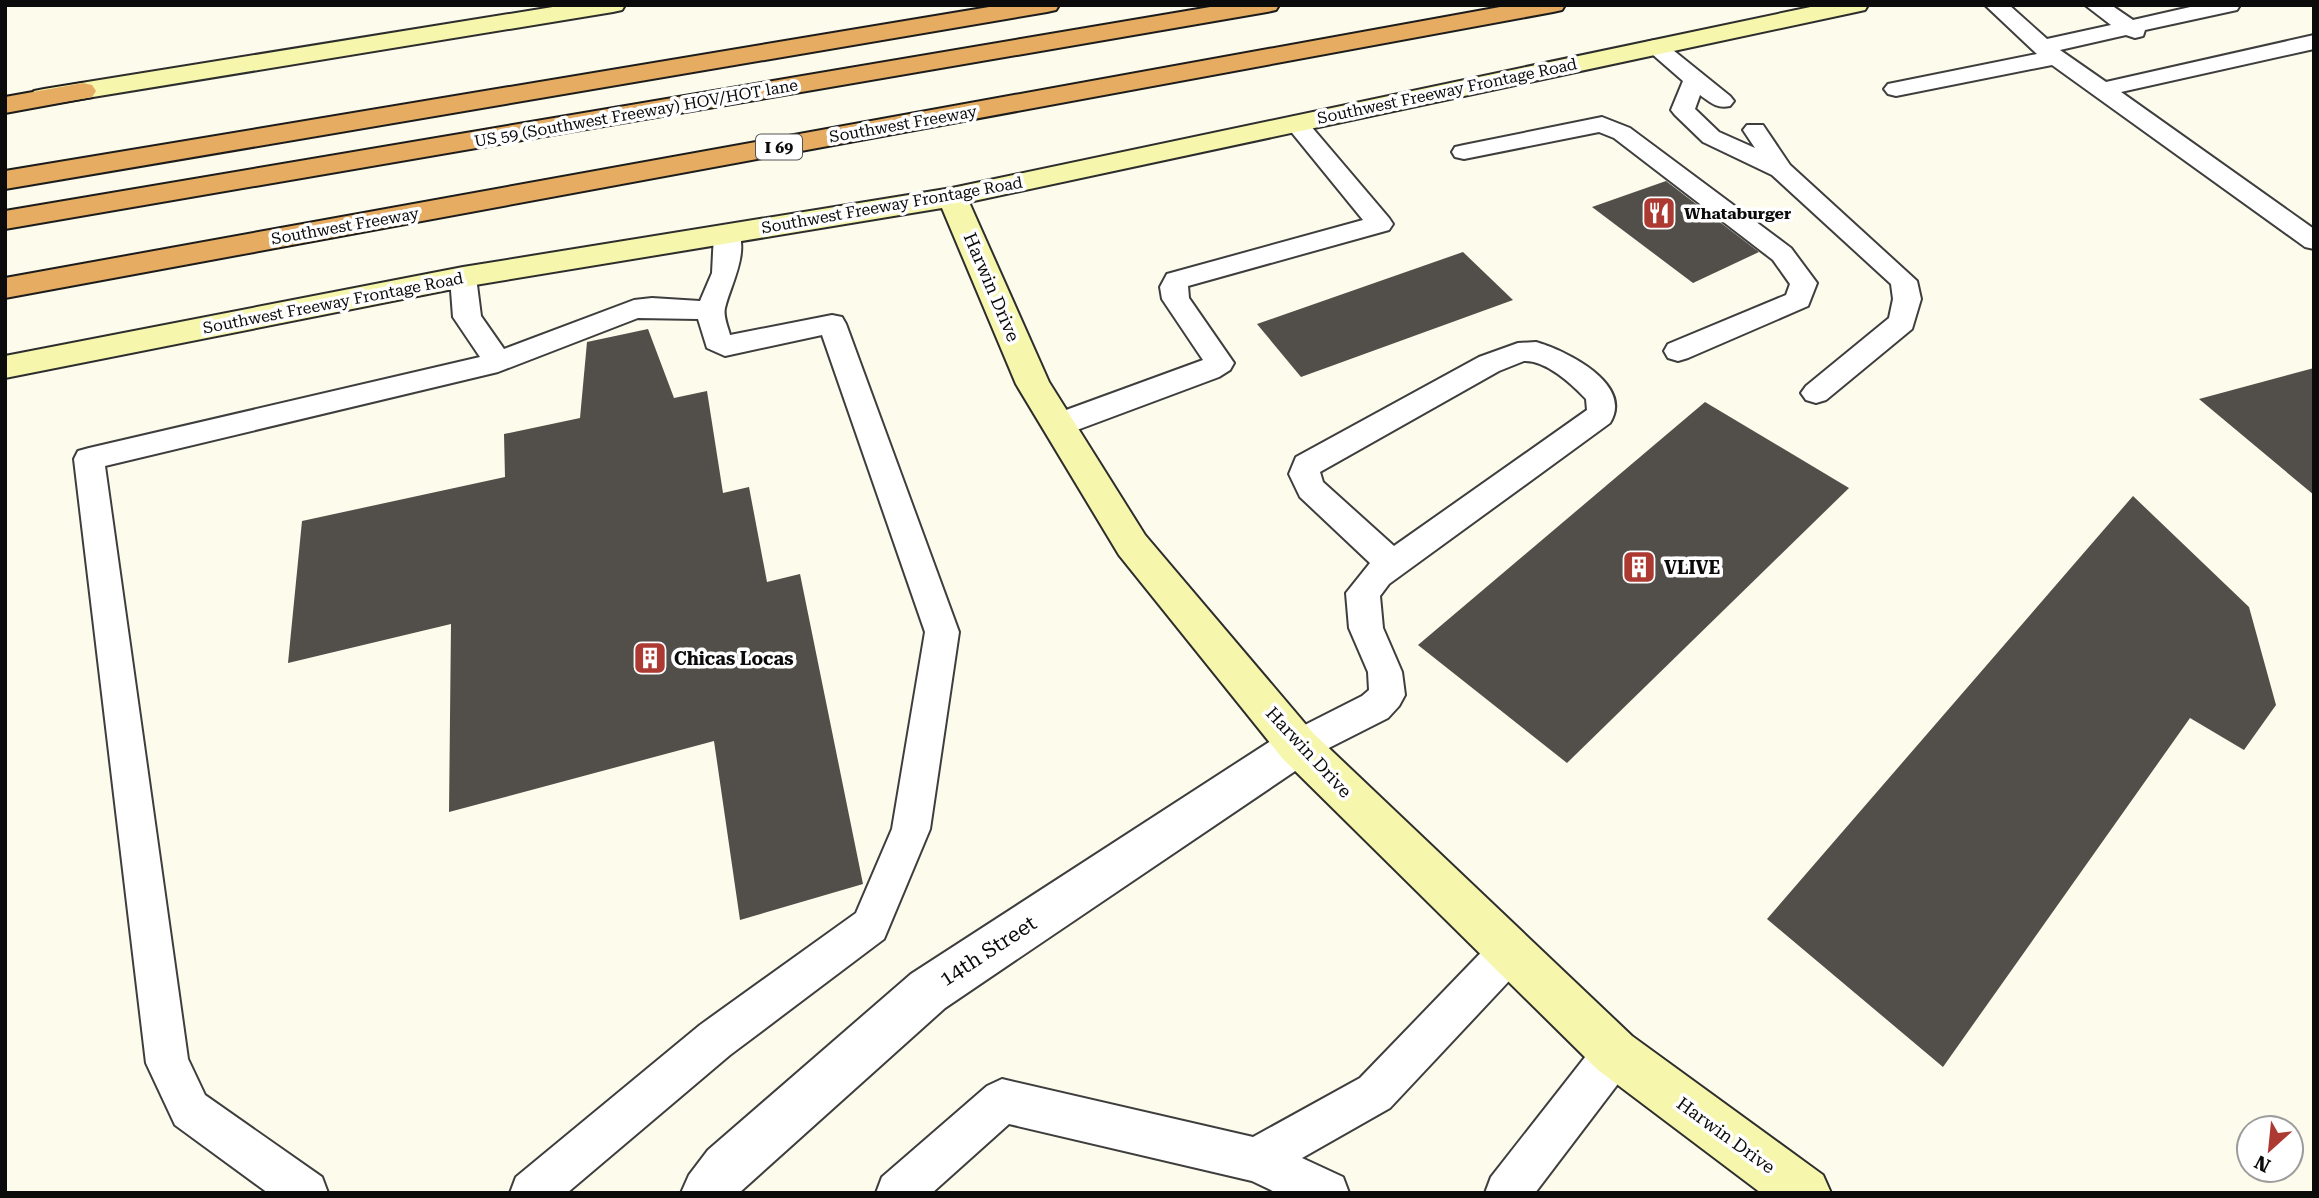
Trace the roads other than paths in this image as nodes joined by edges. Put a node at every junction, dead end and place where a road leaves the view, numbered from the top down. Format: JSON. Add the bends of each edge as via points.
{"nodes":[{"id":1,"x":612,"y":5,"type":"edge"},
{"id":2,"x":1047,"y":5,"type":"edge"},
{"id":3,"x":1267,"y":5,"type":"edge"},
{"id":4,"x":1553,"y":5,"type":"edge"},
{"id":5,"x":1856,"y":5,"type":"edge"},
{"id":6,"x":1996,"y":5,"type":"edge"},
{"id":7,"x":2096,"y":5,"type":"edge"},
{"id":8,"x":2233,"y":7,"type":"edge"},
{"id":9,"x":2132,"y":29,"type":"junction"},
{"id":10,"x":2271,"y":30,"type":"dead end"},
{"id":11,"x":2309,"y":33,"type":"edge"},
{"id":12,"x":2236,"y":38,"type":"dead end"},
{"id":13,"x":1655,"y":47,"type":"junction"},
{"id":14,"x":2049,"y":52,"type":"junction"},
{"id":15,"x":2166,"y":52,"type":"dead end"},
{"id":16,"x":2263,"y":54,"type":"junction"},
{"id":17,"x":2197,"y":58,"type":"junction"},
{"id":18,"x":1695,"y":79,"type":"junction"},
{"id":19,"x":1896,"y":89,"type":"dead end"},
{"id":20,"x":2101,"y":90,"type":"junction"},
{"id":21,"x":83,"y":91,"type":"joint"},
{"id":22,"x":1722,"y":101,"type":"dead end"},
{"id":23,"x":5,"y":104,"type":"edge"},
{"id":24,"x":1296,"y":123,"type":"junction"},
{"id":25,"x":1755,"y":130,"type":"dead end"},
{"id":26,"x":1464,"y":152,"type":"dead end"},
{"id":27,"x":1781,"y":170,"type":"junction"},
{"id":28,"x":5,"y":180,"type":"edge"},
{"id":29,"x":953,"y":198,"type":"junction"},
{"id":30,"x":5,"y":222,"type":"edge"},
{"id":31,"x":727,"y":233,"type":"junction"},
{"id":32,"x":2314,"y":242,"type":"edge"},
{"id":33,"x":463,"y":278,"type":"junction"},
{"id":34,"x":5,"y":288,"type":"edge"},
{"id":35,"x":710,"y":311,"type":"junction"},
{"id":36,"x":1678,"y":351,"type":"dead end"},
{"id":37,"x":498,"y":362,"type":"junction"},
{"id":38,"x":5,"y":367,"type":"edge"},
{"id":39,"x":1816,"y":393,"type":"dead end"},
{"id":40,"x":1058,"y":425,"type":"junction"},
{"id":41,"x":1393,"y":564,"type":"junction"},
{"id":42,"x":1298,"y":746,"type":"junction"},
{"id":43,"x":1510,"y":951,"type":"junction"},
{"id":44,"x":1615,"y":1053,"type":"junction"},
{"id":45,"x":1256,"y":1160,"type":"junction"},
{"id":46,"x":306,"y":1193,"type":"edge"},
{"id":47,"x":532,"y":1193,"type":"edge"},
{"id":48,"x":707,"y":1193,"type":"edge"},
{"id":49,"x":898,"y":1193,"type":"edge"},
{"id":50,"x":1327,"y":1193,"type":"edge"},
{"id":51,"x":1507,"y":1193,"type":"edge"},
{"id":52,"x":1805,"y":1193,"type":"edge"}],
"edges":[{"from":1,"to":21,"type":"main road"},
{"from":2,"to":28,"type":"highway"},
{"from":3,"to":30,"type":"highway","name":"US 59 (Southwest Freeway) HOV/HOT lane"},
{"from":4,"to":34,"type":"highway","name":"Southwest Freeway","number":"I 69"},
{"from":5,"to":13,"type":"main road","name":"Southwest Freeway Frontage Road"},
{"from":6,"to":14,"type":"lane"},
{"from":7,"to":9,"type":"lane"},
{"from":8,"to":9,"type":"lane"},
{"from":9,"to":14,"type":"lane"},
{"from":10,"to":11,"type":"lane"},
{"from":11,"to":16,"type":"lane"},
{"from":12,"to":16,"type":"lane"},
{"from":13,"to":18,"type":"lane"},
{"from":13,"to":24,"type":"main road","name":"Southwest Freeway Frontage Road"},
{"from":14,"to":19,"type":"lane"},
{"from":14,"to":20,"type":"lane"},
{"from":15,"to":17,"type":"lane"},
{"from":16,"to":17,"type":"lane","via":[[2224,62]]},
{"from":17,"to":20,"type":"lane"},
{"from":18,"to":22,"type":"lane"},
{"from":18,"to":27,"type":"lane","via":[[1683,110],[1711,138]]},
{"from":20,"to":32,"type":"lane"},
{"from":21,"to":23,"type":"highway"},
{"from":24,"to":29,"type":"main road","name":"Southwest Freeway Frontage Road"},
{"from":24,"to":40,"type":"lane","via":[[1380,224],[1177,280],[1177,299],[1220,363]]},
{"from":25,"to":27,"type":"lane"},
{"from":26,"to":36,"type":"lane","via":[[1602,124],[1622,133],[1783,254],[1804,283],[1798,300]]},
{"from":27,"to":39,"type":"lane","via":[[1904,281],[1907,299],[1902,322]]},
{"from":29,"to":31,"type":"main road","name":"Southwest Freeway Frontage Road"},
{"from":29,"to":40,"type":"main road","name":"Harwin Drive","via":[[1033,383]]},
{"from":31,"to":33,"type":"main road","name":"Southwest Freeway Frontage Road"},
{"from":31,"to":35,"type":"lane","via":[[725,273]]},
{"from":33,"to":37,"type":"lane","via":[[467,317]]},
{"from":33,"to":38,"type":"main road","name":"Southwest Freeway Frontage Road"},
{"from":35,"to":37,"type":"lane","via":[[634,309]]},
{"from":35,"to":47,"type":"lane","via":[[717,341],[725,346],[832,324],[942,632],[911,829],[870,926],[715,1040]]},
{"from":37,"to":46,"type":"lane","via":[[89,459],[167,1063],[190,1110]]},
{"from":40,"to":42,"type":"main road","name":"Harwin Drive","via":[[1132,545]]},
{"from":41,"to":41,"type":"lane","via":[[1600,416],[1602,402],[1592,385],[1545,354],[1516,353],[1307,465],[1304,474],[1311,489]]},
{"from":41,"to":42,"type":"lane","via":[[1363,593],[1366,628],[1385,672],[1387,695],[1375,708]]},
{"from":42,"to":43,"type":"main road","name":"Harwin Drive"},
{"from":42,"to":48,"type":"street","name":"14th Street","via":[[928,991],[726,1168]]},
{"from":43,"to":44,"type":"main road","name":"Harwin Drive"},
{"from":43,"to":45,"type":"lane","via":[[1375,1093]]},
{"from":44,"to":51,"type":"lane"},
{"from":44,"to":52,"type":"main road","name":"Harwin Drive"},
{"from":45,"to":49,"type":"lane","via":[[1002,1101]]},
{"from":45,"to":50,"type":"lane"}]}
